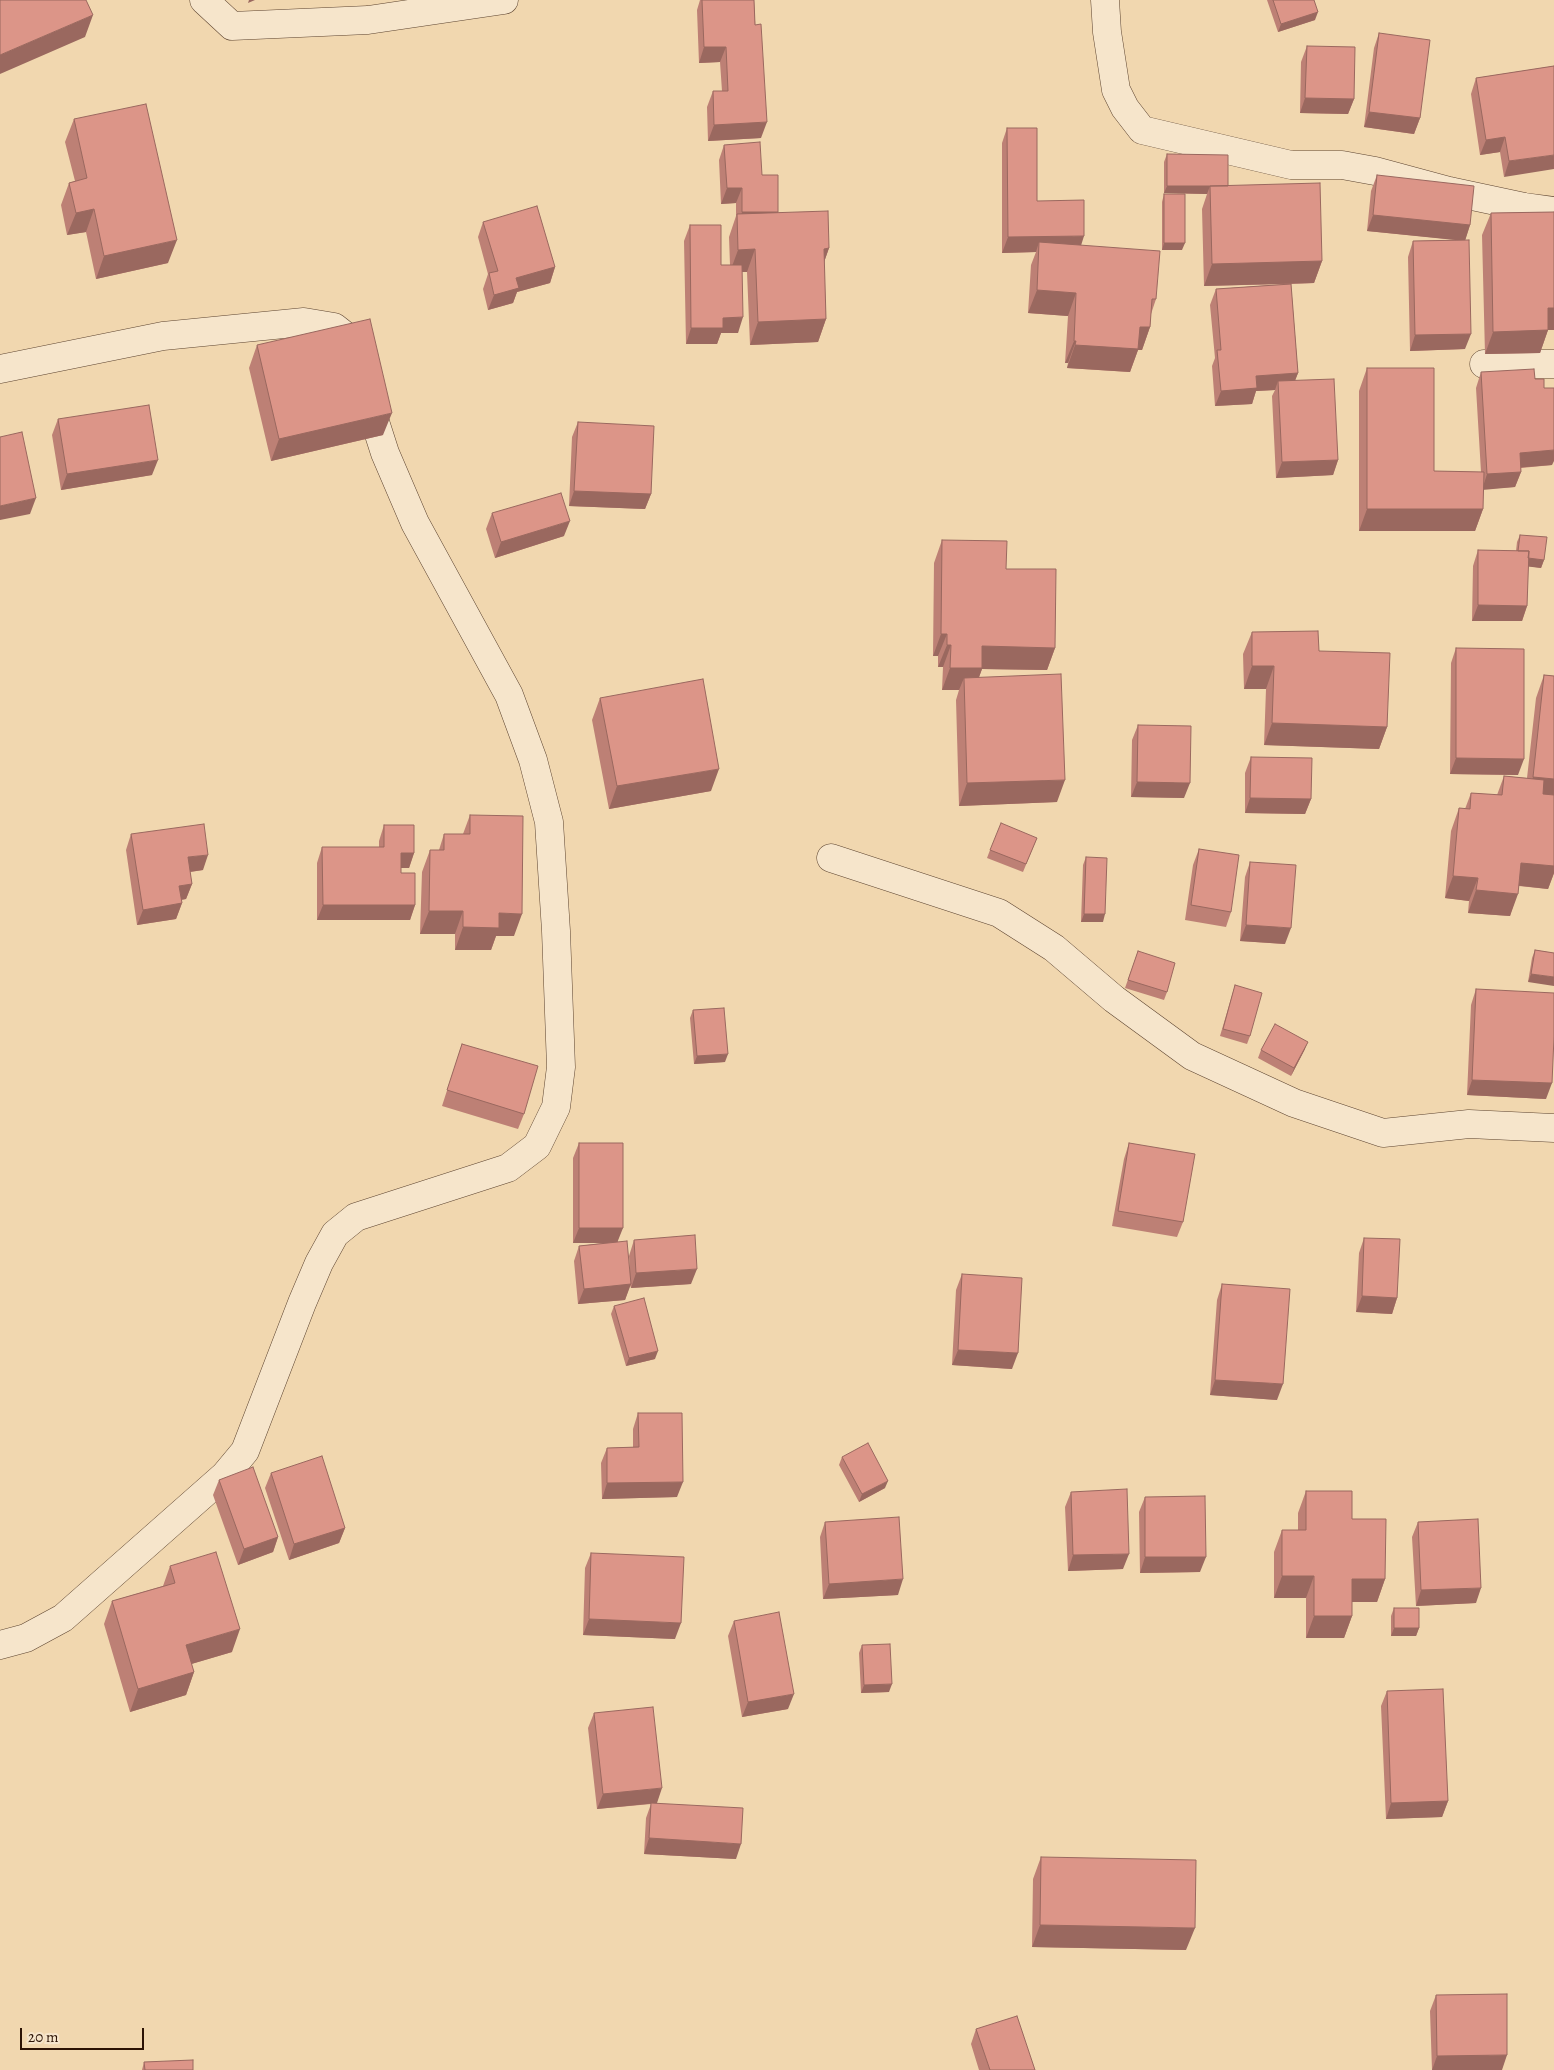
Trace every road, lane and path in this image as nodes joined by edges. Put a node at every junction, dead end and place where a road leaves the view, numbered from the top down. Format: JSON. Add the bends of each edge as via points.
{"nodes":[{"id":1,"x":204,"y":0,"type":"edge"},
{"id":2,"x":504,"y":0,"type":"edge"},
{"id":3,"x":1104,"y":0,"type":"edge"},
{"id":4,"x":1554,"y":210,"type":"edge"},
{"id":5,"x":1484,"y":364,"type":"dead end"},
{"id":6,"x":1554,"y":364,"type":"edge"},
{"id":7,"x":0,"y":369,"type":"edge"},
{"id":8,"x":831,"y":858,"type":"dead end"},
{"id":9,"x":1554,"y":1128,"type":"edge"},
{"id":10,"x":0,"y":1645,"type":"edge"}],
"edges":[{"from":1,"to":2,"type":"street","via":[[232,26],[368,20]]},
{"from":3,"to":4,"type":"street","via":[[1116,90],[1142,130],[1291,165],[1342,165],[1524,207]]},
{"from":5,"to":6,"type":"street"},
{"from":7,"to":10,"type":"street","via":[[163,336],[304,322],[334,327],[348,338],[386,453],[415,523],[509,695],[533,760],[549,822],[561,1067],[556,1107],[537,1146],[508,1168],[356,1217],[335,1234],[316,1271],[245,1451],[225,1475],[63,1618],[26,1638]]},
{"from":8,"to":9,"type":"street","via":[[999,913],[1054,948],[1114,999],[1192,1056],[1294,1103],[1384,1133],[1469,1124]]}]}
